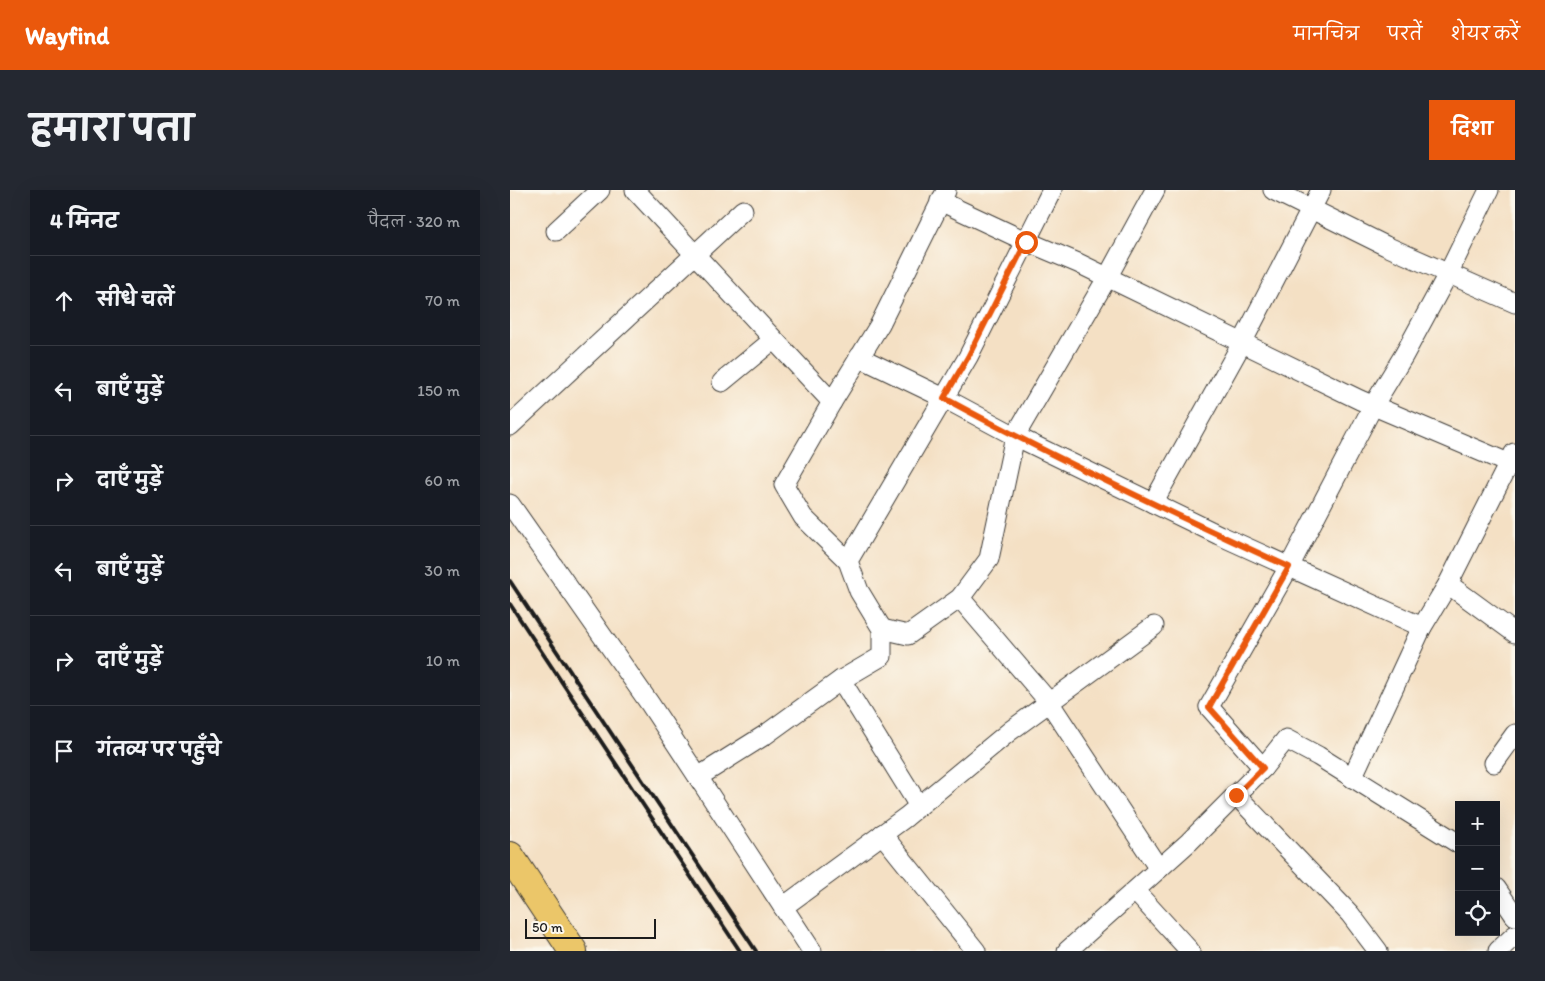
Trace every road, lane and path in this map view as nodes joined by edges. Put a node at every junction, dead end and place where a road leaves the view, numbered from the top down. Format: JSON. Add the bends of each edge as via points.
{"nodes":[{"id":1,"x":600,"y":190,"type":"edge"},
{"id":2,"x":635,"y":190,"type":"edge"},
{"id":3,"x":1052,"y":190,"type":"edge"},
{"id":4,"x":1155,"y":190,"type":"edge"},
{"id":5,"x":1273,"y":190,"type":"edge"},
{"id":6,"x":1321,"y":190,"type":"edge"},
{"id":7,"x":1490,"y":190,"type":"edge"},
{"id":8,"x":943,"y":196,"type":"edge"},
{"id":9,"x":1311,"y":209,"type":"junction"},
{"id":10,"x":743,"y":210,"type":"dead end"},
{"id":11,"x":556,"y":232,"type":"dead end"},
{"id":12,"x":1026,"y":242,"type":"junction"},
{"id":13,"x":695,"y":256,"type":"junction"},
{"id":14,"x":1448,"y":274,"type":"junction"},
{"id":15,"x":1107,"y":278,"type":"junction"},
{"id":16,"x":1515,"y":303,"type":"edge"},
{"id":17,"x":773,"y":340,"type":"junction"},
{"id":18,"x":1242,"y":343,"type":"junction"},
{"id":19,"x":859,"y":357,"type":"junction"},
{"id":20,"x":722,"y":382,"type":"dead end"},
{"id":21,"x":944,"y":398,"type":"junction"},
{"id":22,"x":832,"y":402,"type":"junction"},
{"id":23,"x":1373,"y":406,"type":"junction"},
{"id":24,"x":510,"y":426,"type":"edge"},
{"id":25,"x":1015,"y":436,"type":"junction"},
{"id":26,"x":1513,"y":460,"type":"edge"},
{"id":27,"x":1153,"y":503,"type":"junction"},
{"id":28,"x":510,"y":504,"type":"edge"},
{"id":29,"x":848,"y":562,"type":"junction"},
{"id":30,"x":1289,"y":567,"type":"junction"},
{"id":31,"x":1448,"y":584,"type":"junction"},
{"id":32,"x":960,"y":598,"type":"junction"},
{"id":33,"x":1154,"y":626,"type":"dead end"},
{"id":34,"x":1422,"y":627,"type":"junction"},
{"id":35,"x":882,"y":629,"type":"junction"},
{"id":36,"x":1515,"y":633,"type":"edge"},
{"id":37,"x":841,"y":680,"type":"junction"},
{"id":38,"x":1049,"y":702,"type":"junction"},
{"id":39,"x":1515,"y":734,"type":"edge"},
{"id":40,"x":1494,"y":763,"type":"dead end"},
{"id":41,"x":1263,"y":768,"type":"junction"},
{"id":42,"x":698,"y":777,"type":"junction"},
{"id":43,"x":1352,"y":778,"type":"junction"},
{"id":44,"x":1236,"y":795,"type":"junction"},
{"id":45,"x":919,"y":806,"type":"junction"},
{"id":46,"x":882,"y":834,"type":"junction"},
{"id":47,"x":1455,"y":842,"type":"edge"},
{"id":48,"x":510,"y":856,"type":"edge"},
{"id":49,"x":1159,"y":869,"type":"junction"},
{"id":50,"x":1135,"y":891,"type":"junction"},
{"id":51,"x":1498,"y":891,"type":"edge"},
{"id":52,"x":783,"y":907,"type":"junction"},
{"id":53,"x":1515,"y":916,"type":"edge"},
{"id":54,"x":1515,"y":935,"type":"edge"},
{"id":55,"x":573,"y":951,"type":"edge"},
{"id":56,"x":812,"y":951,"type":"edge"},
{"id":57,"x":976,"y":951,"type":"edge"},
{"id":58,"x":1067,"y":951,"type":"edge"},
{"id":59,"x":1190,"y":951,"type":"edge"},
{"id":60,"x":1378,"y":951,"type":"edge"},
{"id":61,"x":1498,"y":951,"type":"edge"}],
"edges":[{"from":1,"to":11,"type":"street"},
{"from":2,"to":13,"type":"street"},
{"from":3,"to":12,"type":"street"},
{"from":4,"to":15,"type":"street"},
{"from":5,"to":9,"type":"street"},
{"from":6,"to":9,"type":"street"},
{"from":7,"to":14,"type":"street"},
{"from":8,"to":12,"type":"street"},
{"from":8,"to":19,"type":"street","via":[[880,324]]},
{"from":9,"to":14,"type":"street"},
{"from":9,"to":18,"type":"street"},
{"from":10,"to":13,"type":"street"},
{"from":12,"to":15,"type":"street"},
{"from":12,"to":21,"type":"street"},
{"from":13,"to":17,"type":"street"},
{"from":13,"to":24,"type":"street"},
{"from":14,"to":16,"type":"street"},
{"from":14,"to":23,"type":"street"},
{"from":15,"to":18,"type":"street"},
{"from":15,"to":25,"type":"street"},
{"from":17,"to":20,"type":"street"},
{"from":17,"to":22,"type":"street"},
{"from":18,"to":23,"type":"street"},
{"from":18,"to":27,"type":"street"},
{"from":19,"to":21,"type":"street"},
{"from":19,"to":22,"type":"street"},
{"from":21,"to":25,"type":"street"},
{"from":21,"to":29,"type":"street"},
{"from":22,"to":29,"type":"street","via":[[784,485],[803,517]]},
{"from":23,"to":26,"type":"street"},
{"from":23,"to":30,"type":"street"},
{"from":25,"to":27,"type":"street"},
{"from":25,"to":32,"type":"street","via":[[989,559]]},
{"from":26,"to":31,"type":"street"},
{"from":27,"to":30,"type":"street"},
{"from":28,"to":42,"type":"street"},
{"from":29,"to":35,"type":"street","via":[[859,591]]},
{"from":30,"to":34,"type":"street"},
{"from":30,"to":41,"type":"street","via":[[1209,707]]},
{"from":31,"to":34,"type":"street"},
{"from":31,"to":36,"type":"street"},
{"from":32,"to":35,"type":"street","via":[[908,635]]},
{"from":32,"to":38,"type":"street"},
{"from":33,"to":38,"type":"street"},
{"from":34,"to":43,"type":"street"},
{"from":35,"to":37,"type":"street","via":[[882,656]]},
{"from":37,"to":42,"type":"street","via":[[765,735]]},
{"from":37,"to":45,"type":"street"},
{"from":38,"to":45,"type":"street"},
{"from":38,"to":49,"type":"street"},
{"from":39,"to":40,"type":"street"},
{"from":41,"to":43,"type":"street","via":[[1286,739]]},
{"from":41,"to":44,"type":"street"},
{"from":42,"to":52,"type":"street"},
{"from":43,"to":47,"type":"street"},
{"from":44,"to":49,"type":"street"},
{"from":44,"to":60,"type":"street","via":[[1350,914]]},
{"from":45,"to":46,"type":"street"},
{"from":46,"to":52,"type":"street"},
{"from":46,"to":57,"type":"street"},
{"from":48,"to":55,"type":"highway"},
{"from":49,"to":50,"type":"street"},
{"from":50,"to":58,"type":"street"},
{"from":50,"to":59,"type":"street"},
{"from":51,"to":53,"type":"street"},
{"from":52,"to":56,"type":"street"},
{"from":54,"to":61,"type":"street"}]}
